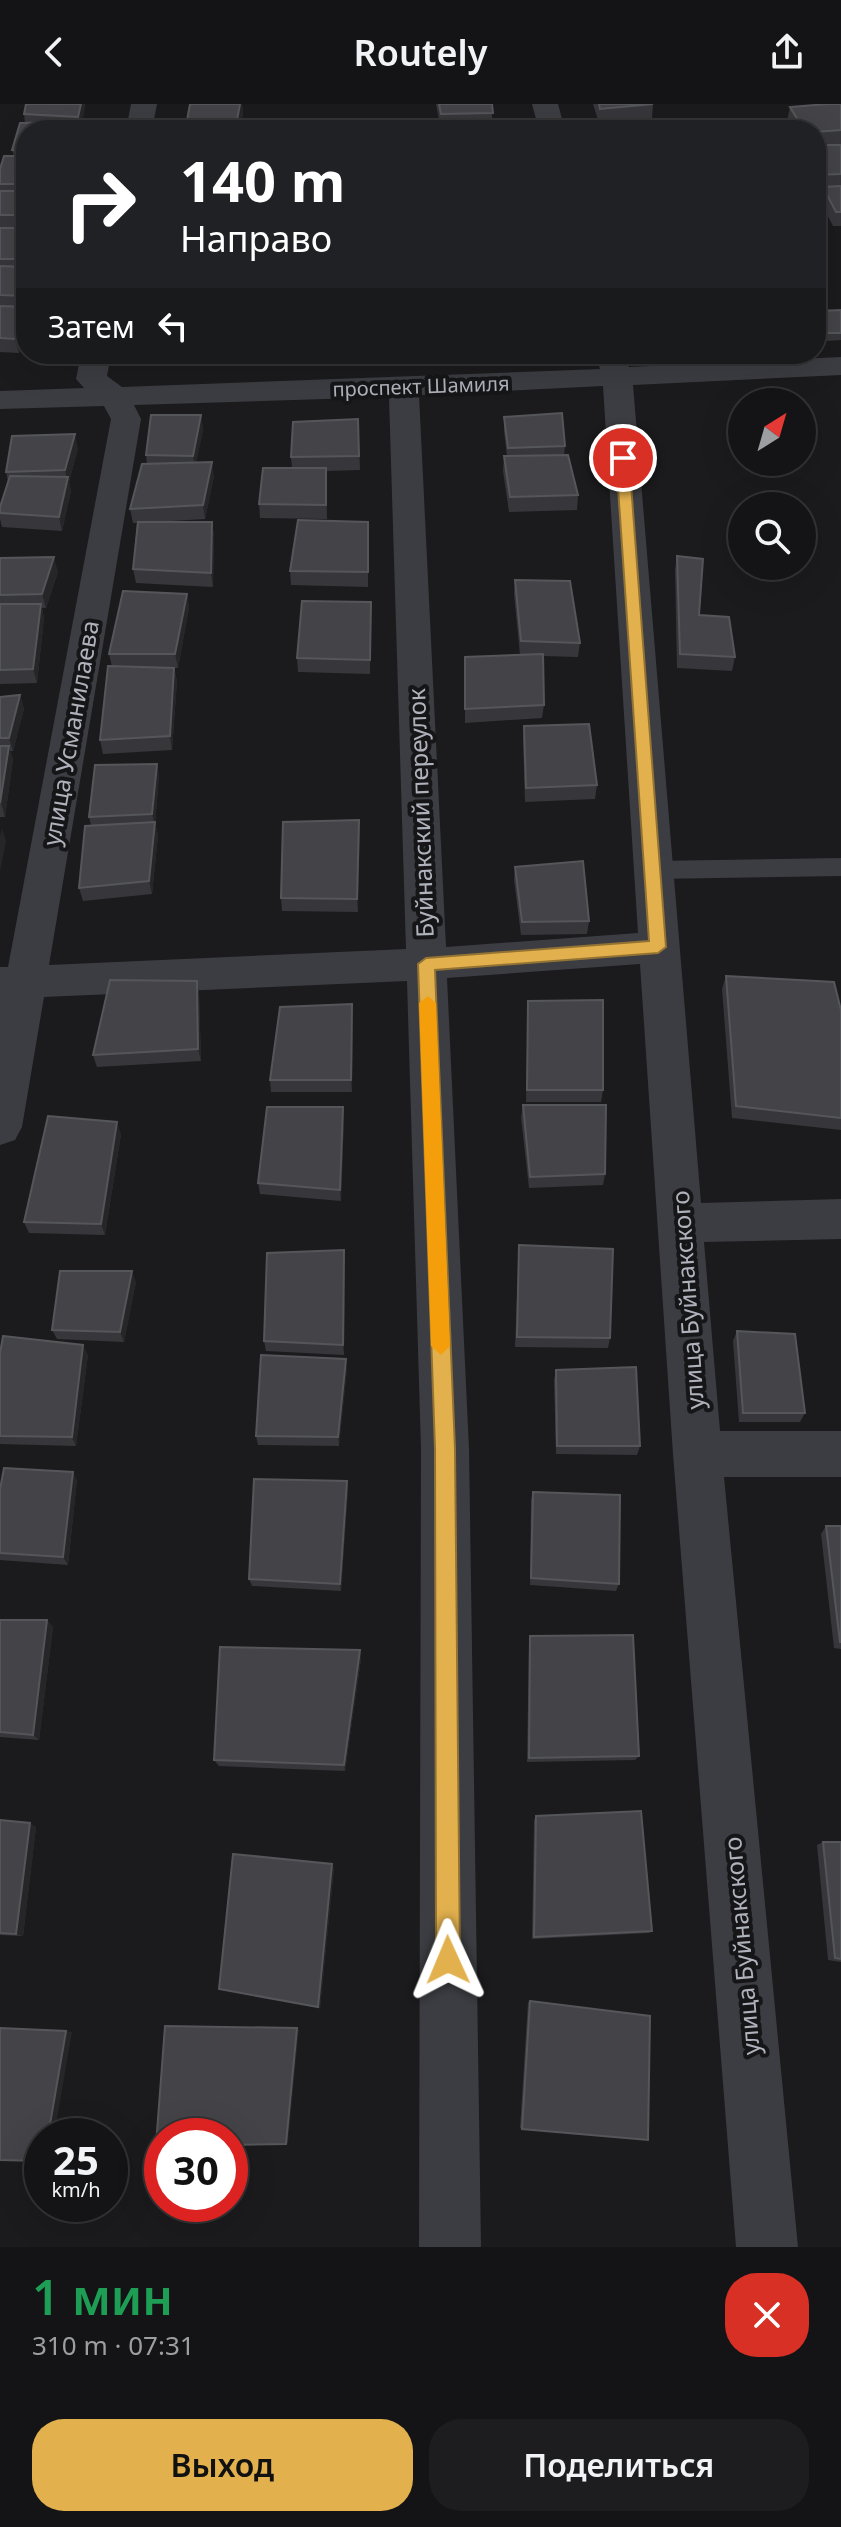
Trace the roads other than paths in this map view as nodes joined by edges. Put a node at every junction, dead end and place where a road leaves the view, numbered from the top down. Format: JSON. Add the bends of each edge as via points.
{"nodes":[{"id":1,"x":94,"y":364,"type":"edge"},
{"id":2,"x":614,"y":365,"type":"edge"},
{"id":3,"x":840,"y":370,"type":"edge"},
{"id":4,"x":404,"y":387,"type":"junction"},
{"id":5,"x":115,"y":396,"type":"junction"},
{"id":6,"x":0,"y":400,"type":"edge"},
{"id":7,"x":841,"y":867,"type":"edge"},
{"id":8,"x":653,"y":870,"type":"junction"},
{"id":9,"x":658,"y":947,"type":"junction"},
{"id":10,"x":426,"y":964,"type":"junction"},
{"id":11,"x":12,"y":983,"type":"edge"},
{"id":12,"x":0,"y":1127,"type":"edge"},
{"id":13,"x":841,"y":1219,"type":"edge"},
{"id":14,"x":682,"y":1223,"type":"junction"},
{"id":15,"x":697,"y":1454,"type":"junction"},
{"id":16,"x":841,"y":1454,"type":"edge"},
{"id":17,"x":450,"y":2247,"type":"edge"},
{"id":18,"x":767,"y":2247,"type":"edge"}],
"edges":[{"from":1,"to":5,"type":"street","name":"улица Усманилаева","via":[[91,379]]},
{"from":2,"to":3,"type":"street","name":"проспект Шамиля"},
{"from":2,"to":4,"type":"street","name":"проспект Шамиля"},
{"from":2,"to":8,"type":"street","name":"улица Буйнакского"},
{"from":4,"to":5,"type":"street","name":"проспект Шамиля"},
{"from":4,"to":10,"type":"street","name":"Буйнакский переулок"},
{"from":5,"to":6,"type":"street","name":"проспект Шамиля"},
{"from":5,"to":11,"type":"street","name":"улица Усманилаева","via":[[126,419]]},
{"from":7,"to":8,"type":"lane"},
{"from":8,"to":9,"type":"street","name":"улица Буйнакского"},
{"from":9,"to":10,"type":"street"},
{"from":9,"to":14,"type":"street","name":"улица Буйнакского"},
{"from":10,"to":11,"type":"street"},
{"from":10,"to":17,"type":"street","name":"Буйнакский переулок","via":[[445,1449]]},
{"from":11,"to":12,"type":"street","name":"улица Усманилаева"},
{"from":13,"to":14,"type":"street"},
{"from":14,"to":15,"type":"street","name":"улица Буйнакского"},
{"from":15,"to":16,"type":"street"},
{"from":15,"to":18,"type":"street","name":"улица Буйнакского"}]}
